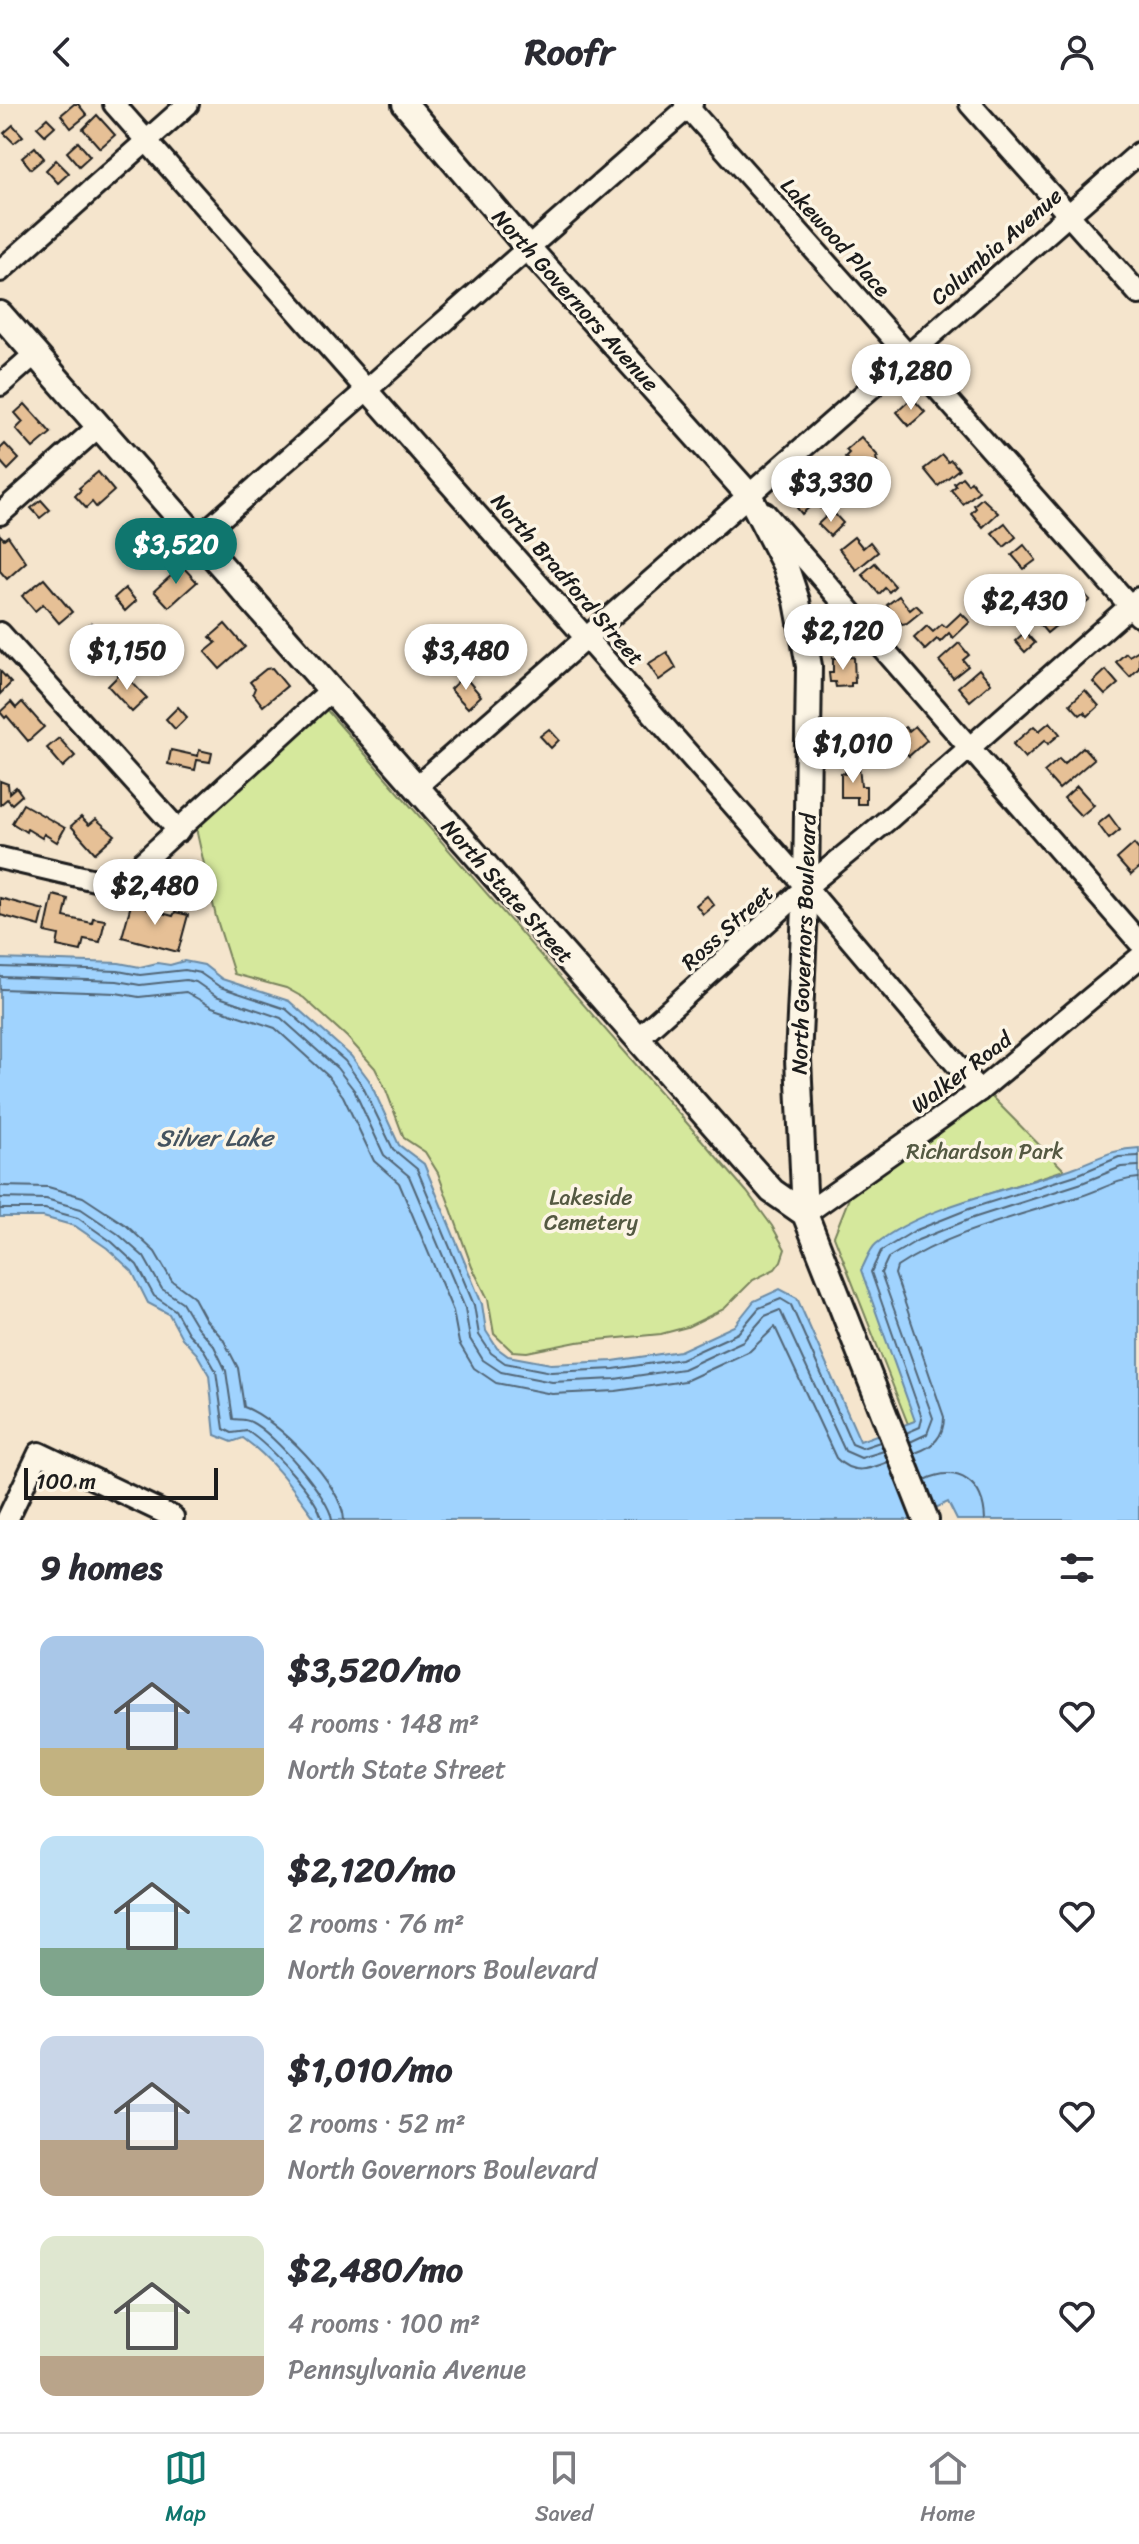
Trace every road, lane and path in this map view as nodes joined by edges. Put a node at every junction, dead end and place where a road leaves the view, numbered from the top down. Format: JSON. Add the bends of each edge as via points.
{"nodes":[{"id":1,"x":114,"y":104,"type":"edge"},
{"id":2,"x":188,"y":104,"type":"edge"},
{"id":3,"x":405,"y":104,"type":"edge"},
{"id":4,"x":970,"y":104,"type":"edge"},
{"id":5,"x":688,"y":105,"type":"edge"},
{"id":6,"x":146,"y":140,"type":"junction"},
{"id":7,"x":1139,"y":153,"type":"edge"},
{"id":8,"x":1069,"y":215,"type":"junction"},
{"id":9,"x":528,"y":248,"type":"junction"},
{"id":10,"x":0,"y":271,"type":"edge"},
{"id":11,"x":1139,"y":294,"type":"edge"},
{"id":12,"x":0,"y":314,"type":"edge"},
{"id":13,"x":35,"y":354,"type":"junction"},
{"id":14,"x":910,"y":354,"type":"junction"},
{"id":15,"x":0,"y":385,"type":"edge"},
{"id":16,"x":369,"y":389,"type":"junction"},
{"id":17,"x":99,"y":426,"type":"junction"},
{"id":18,"x":749,"y":495,"type":"junction"},
{"id":19,"x":0,"y":514,"type":"edge"},
{"id":20,"x":197,"y":539,"type":"junction"},
{"id":21,"x":1136,"y":607,"type":"edge"},
{"id":22,"x":0,"y":633,"type":"edge"},
{"id":23,"x":587,"y":637,"type":"junction"},
{"id":24,"x":331,"y":690,"type":"junction"},
{"id":25,"x":969,"y":749,"type":"junction"},
{"id":26,"x":416,"y":787,"type":"junction"},
{"id":27,"x":179,"y":831,"type":"junction"},
{"id":28,"x":0,"y":858,"type":"edge"},
{"id":29,"x":806,"y":887,"type":"junction"},
{"id":30,"x":1139,"y":942,"type":"edge"},
{"id":31,"x":1139,"y":958,"type":"edge"},
{"id":32,"x":637,"y":1039,"type":"junction"},
{"id":33,"x":979,"y":1091,"type":"junction"},
{"id":34,"x":805,"y":1214,"type":"junction"},
{"id":35,"x":173,"y":1518,"type":"edge"},
{"id":36,"x":925,"y":1518,"type":"edge"},
{"id":37,"x":7,"y":1520,"type":"edge"}],
"edges":[{"from":1,"to":6,"type":"street","name":"North Bradford Street"},
{"from":2,"to":6,"type":"street"},
{"from":3,"to":9,"type":"main road","name":"North Governors Avenue"},
{"from":4,"to":8,"type":"street"},
{"from":5,"to":9,"type":"street"},
{"from":5,"to":14,"type":"street","name":"Lakewood Place"},
{"from":6,"to":10,"type":"street"},
{"from":6,"to":16,"type":"street","name":"North Bradford Street"},
{"from":7,"to":8,"type":"street","name":"Columbia Avenue"},
{"from":8,"to":11,"type":"street"},
{"from":8,"to":14,"type":"street","name":"Columbia Avenue"},
{"from":9,"to":16,"type":"street"},
{"from":9,"to":18,"type":"main road","name":"North Governors Avenue"},
{"from":12,"to":13,"type":"main road","name":"North State Street"},
{"from":13,"to":15,"type":"street"},
{"from":13,"to":17,"type":"main road","name":"North State Street"},
{"from":14,"to":18,"type":"street","name":"Columbia Avenue"},
{"from":14,"to":21,"type":"street","name":"Lakewood Place"},
{"from":16,"to":20,"type":"street"},
{"from":16,"to":23,"type":"street","name":"North Bradford Street"},
{"from":17,"to":19,"type":"street"},
{"from":17,"to":20,"type":"main road","name":"North State Street"},
{"from":18,"to":23,"type":"street","name":"Columbia Avenue"},
{"from":18,"to":25,"type":"street"},
{"from":18,"to":29,"type":"main road","name":"North Governors Boulevard","via":[[785,565],[806,645]]},
{"from":20,"to":24,"type":"main road","name":"North State Street"},
{"from":21,"to":25,"type":"street","name":"Ross Street"},
{"from":22,"to":27,"type":"street"},
{"from":23,"to":26,"type":"street","name":"Columbia Avenue"},
{"from":23,"to":29,"type":"street","name":"North Bradford Street"},
{"from":24,"to":26,"type":"main road","name":"North State Street"},
{"from":24,"to":27,"type":"street"},
{"from":25,"to":29,"type":"street","name":"Ross Street"},
{"from":25,"to":30,"type":"street"},
{"from":26,"to":32,"type":"main road","name":"North State Street"},
{"from":27,"to":28,"type":"street","via":[[120,883]]},
{"from":29,"to":32,"type":"street","name":"Ross Street"},
{"from":29,"to":33,"type":"street","name":"North Bradford Street"},
{"from":29,"to":34,"type":"main road","name":"North Governors Boulevard","via":[[798,1059]]},
{"from":31,"to":33,"type":"street","name":"Walker Road"},
{"from":32,"to":34,"type":"main road","name":"North State Street","via":[[772,1191]]},
{"from":33,"to":34,"type":"street","name":"Walker Road"},
{"from":34,"to":36,"type":"main road"},
{"from":35,"to":37,"type":"street","via":[[39,1453]]}]}
